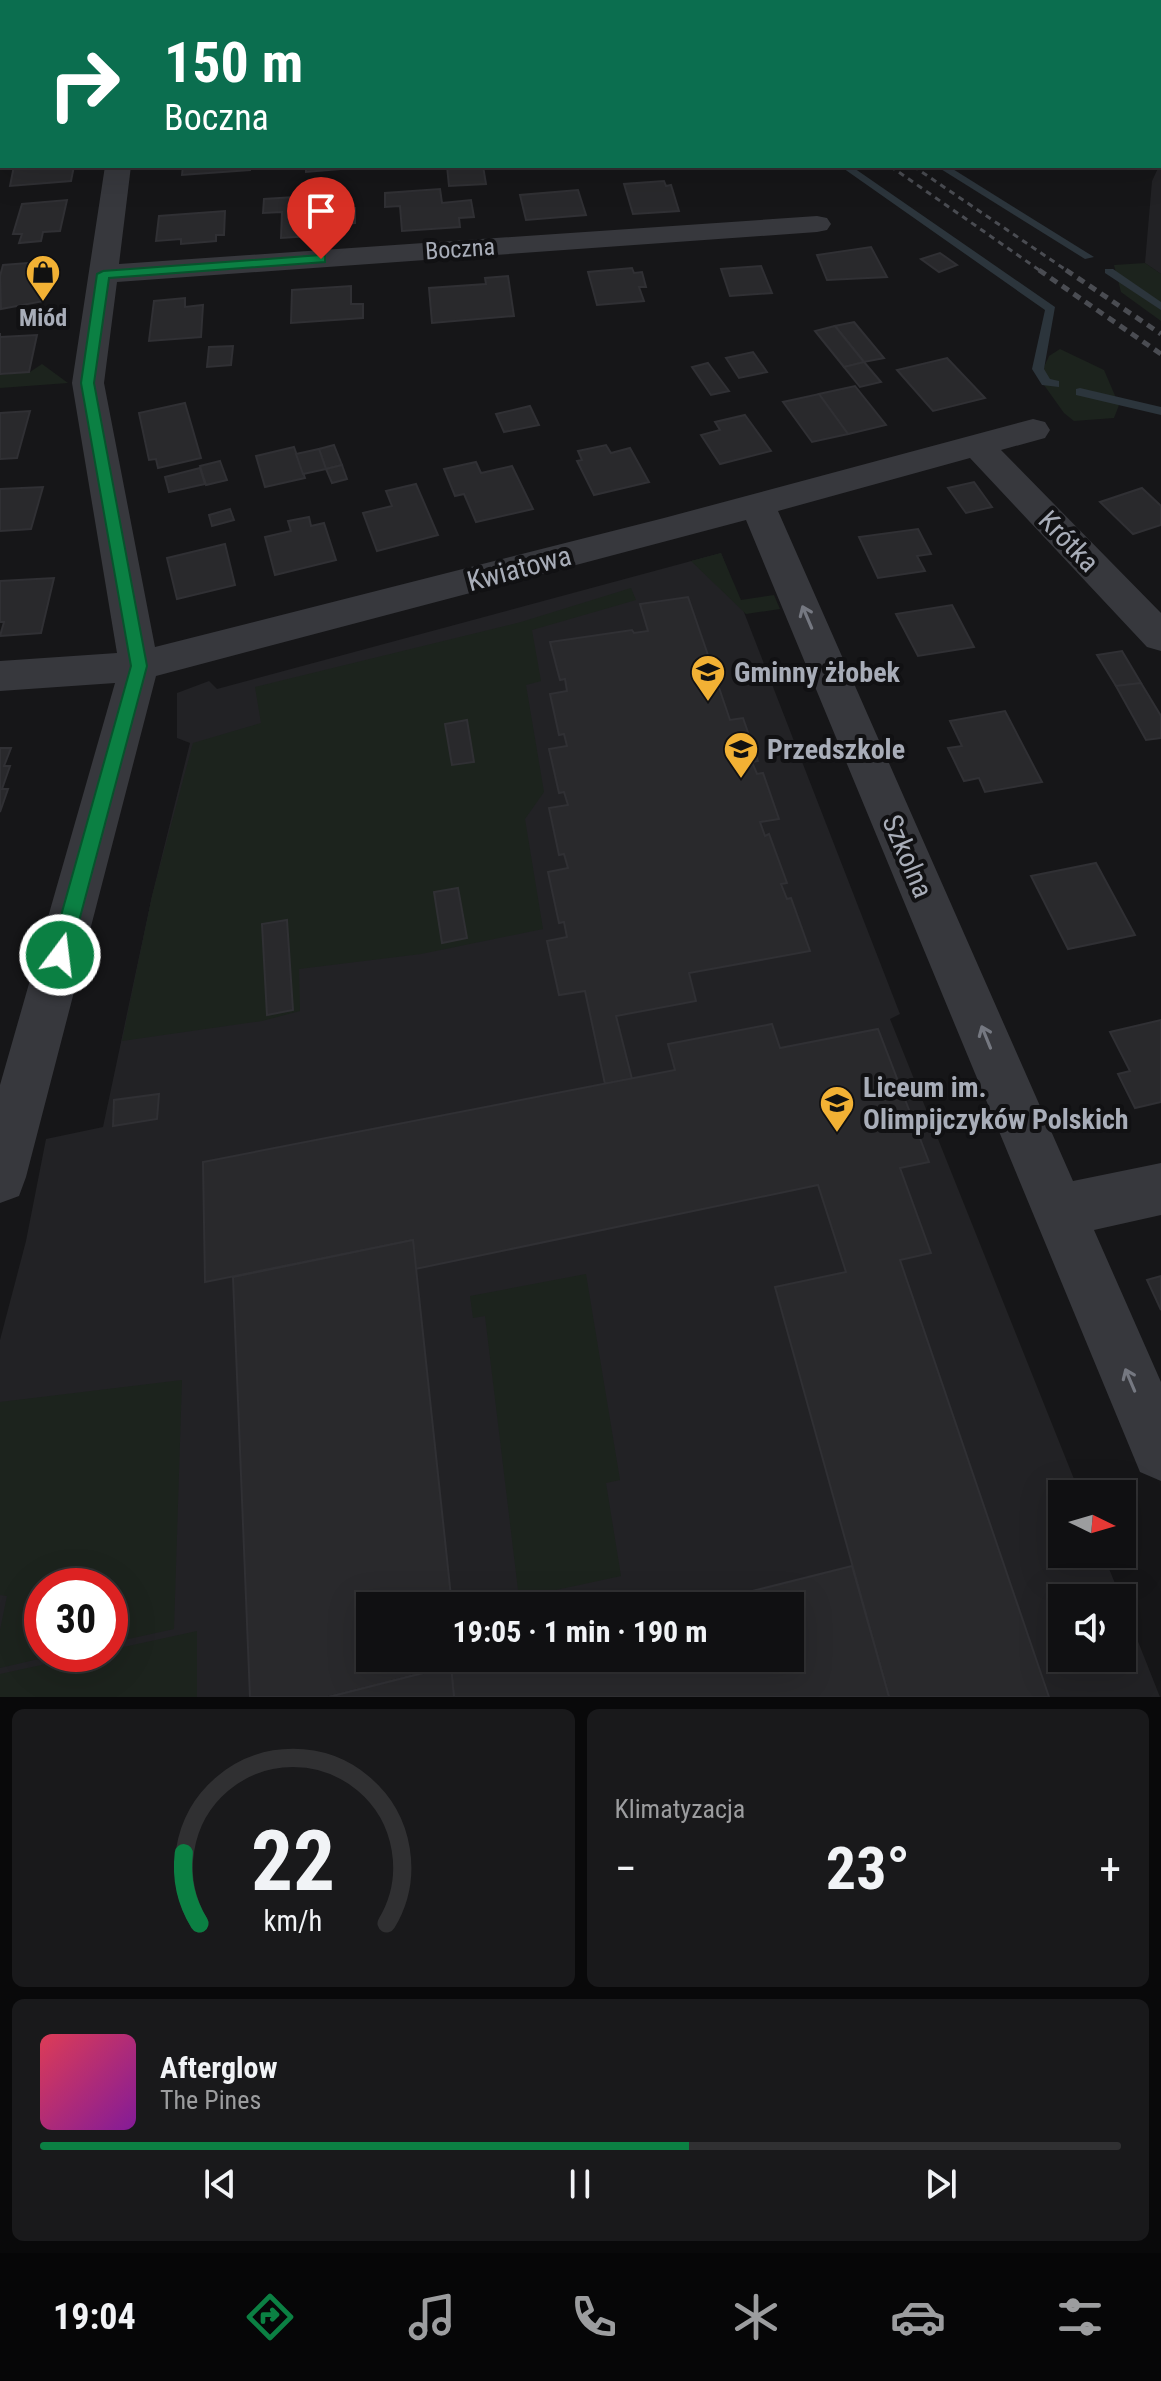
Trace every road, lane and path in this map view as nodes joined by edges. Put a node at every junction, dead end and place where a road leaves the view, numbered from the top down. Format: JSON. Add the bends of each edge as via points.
{"nodes":[{"id":1,"x":118,"y":168,"type":"edge"},
{"id":2,"x":817,"y":224,"type":"dead end"},
{"id":3,"x":103,"y":274,"type":"junction"},
{"id":4,"x":1033,"y":430,"type":"dead end"},
{"id":5,"x":977,"y":445,"type":"junction"},
{"id":6,"x":756,"y":503,"type":"junction"},
{"id":7,"x":1161,"y":637,"type":"edge"},
{"id":8,"x":139,"y":666,"type":"junction"},
{"id":9,"x":0,"y":676,"type":"edge"},
{"id":10,"x":0,"y":1177,"type":"edge"},
{"id":11,"x":1161,"y":1189,"type":"edge"},
{"id":12,"x":1057,"y":1211,"type":"junction"},
{"id":13,"x":1161,"y":1451,"type":"edge"}],
"edges":[{"from":1,"to":3,"type":"street"},
{"from":2,"to":3,"type":"street","name":"Boczna"},
{"from":3,"to":8,"type":"street","via":[[88,383]]},
{"from":4,"to":5,"type":"street","name":"Kwiatowa"},
{"from":5,"to":6,"type":"street","name":"Kwiatowa"},
{"from":5,"to":7,"type":"street","name":"Krótka"},
{"from":6,"to":8,"type":"street","name":"Kwiatowa"},
{"from":12,"to":6,"type":"street","name":"Szkolna","one_way":true},
{"from":8,"to":9,"type":"street","name":"Kwiatowa"},
{"from":8,"to":10,"type":"street"},
{"from":11,"to":12,"type":"street"},
{"from":13,"to":12,"type":"street","name":"Szkolna","one_way":true}]}
